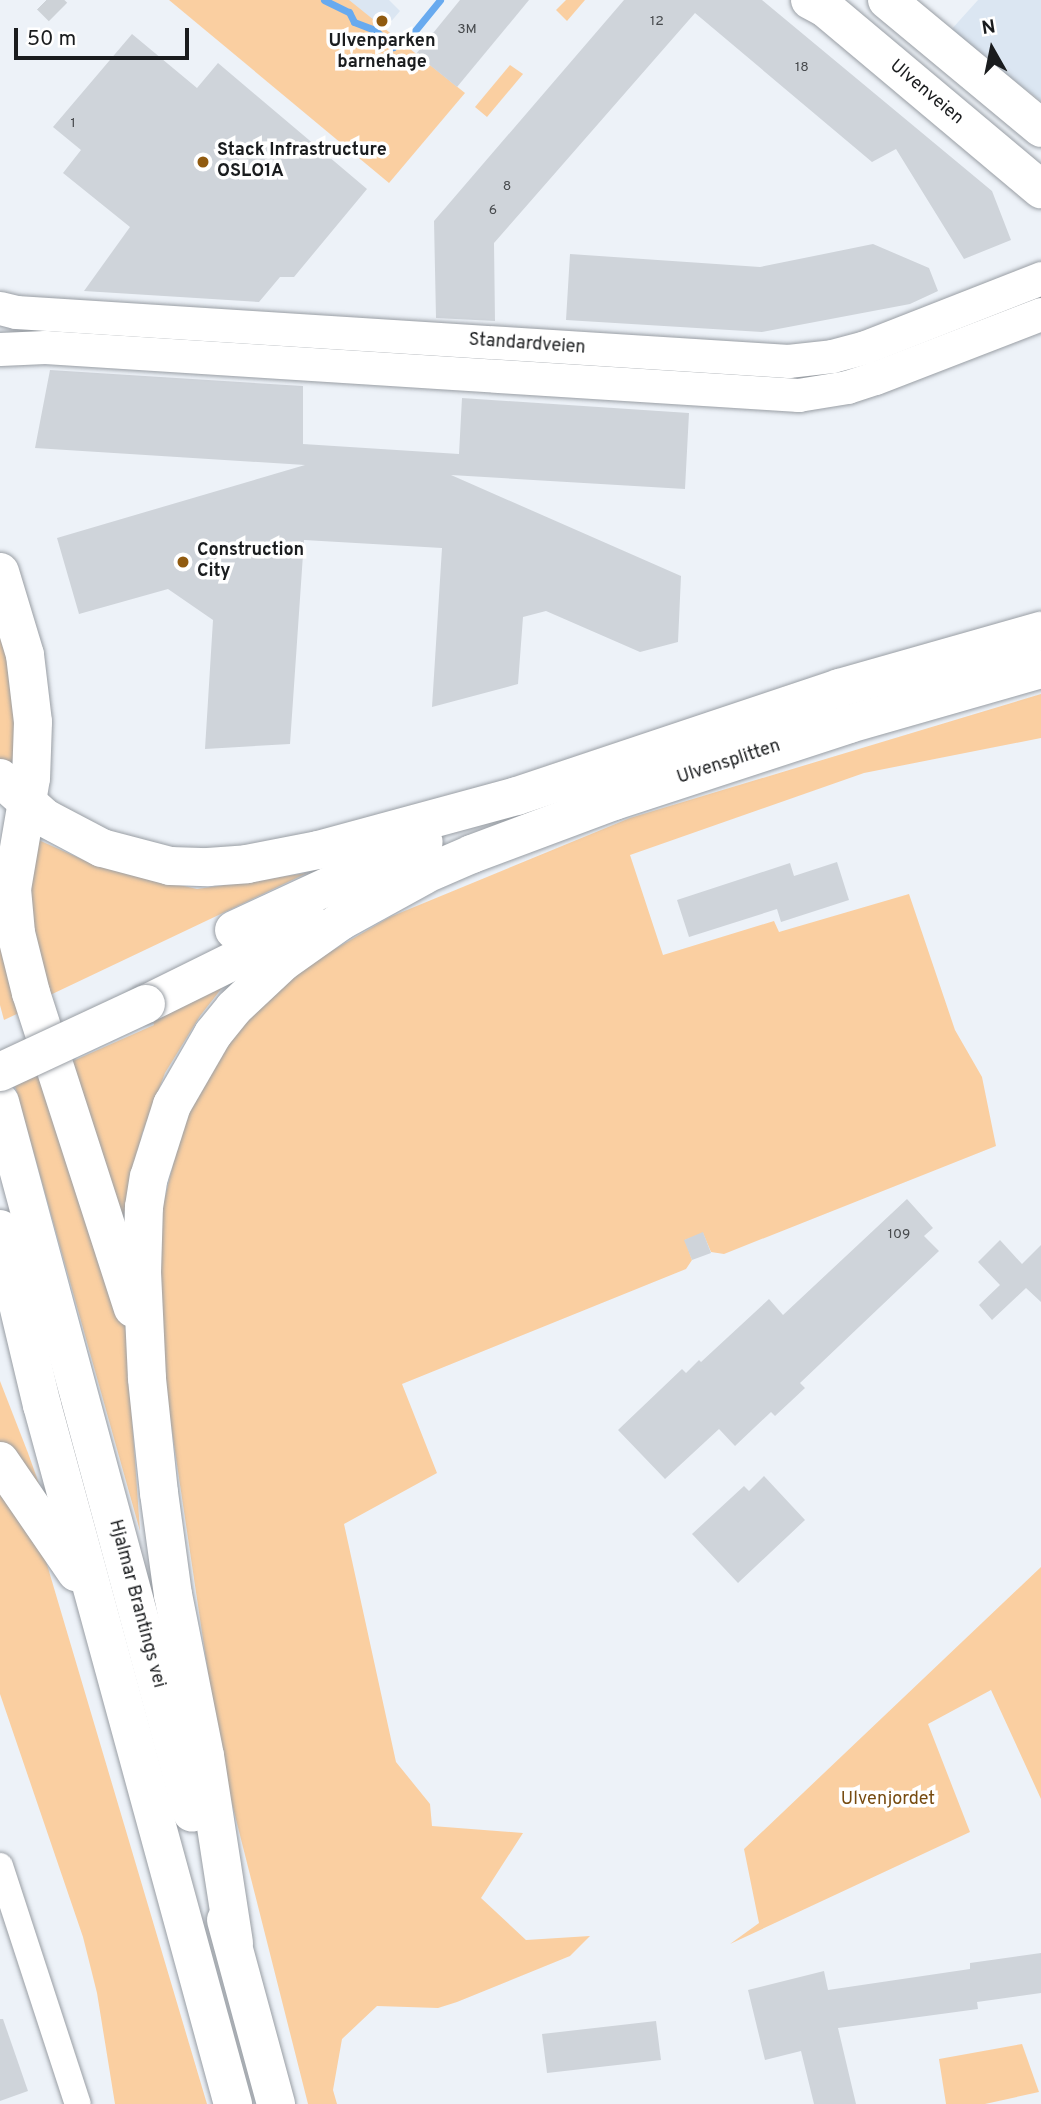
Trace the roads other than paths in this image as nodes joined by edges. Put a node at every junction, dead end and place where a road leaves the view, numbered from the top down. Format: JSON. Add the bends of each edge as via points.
{"nodes":[{"id":1,"x":810,"y":0,"type":"edge"},
{"id":2,"x":887,"y":0,"type":"edge"},
{"id":3,"x":1041,"y":128,"type":"edge"},
{"id":4,"x":1041,"y":189,"type":"edge"},
{"id":5,"x":1041,"y":278,"type":"edge"},
{"id":6,"x":0,"y":308,"type":"edge"},
{"id":7,"x":1041,"y":314,"type":"edge"},
{"id":8,"x":0,"y":340,"type":"edge"},
{"id":9,"x":0,"y":349,"type":"edge"},
{"id":10,"x":0,"y":572,"type":"edge"},
{"id":11,"x":1041,"y":631,"type":"edge"},
{"id":12,"x":1041,"y":669,"type":"edge"},
{"id":13,"x":13,"y":791,"type":"edge"},
{"id":14,"x":517,"y":796,"type":"junction"},
{"id":15,"x":423,"y":876,"type":"junction"},
{"id":16,"x":142,"y":992,"type":"junction"},
{"id":17,"x":0,"y":1043,"type":"edge"},
{"id":18,"x":0,"y":1072,"type":"edge"},
{"id":19,"x":0,"y":1102,"type":"edge"},
{"id":20,"x":0,"y":1229,"type":"edge"},
{"id":21,"x":0,"y":1331,"type":"edge"},
{"id":22,"x":145,"y":1340,"type":"junction"},
{"id":23,"x":42,"y":1405,"type":"junction"},
{"id":24,"x":0,"y":1461,"type":"edge"},
{"id":25,"x":95,"y":1600,"type":"junction"},
{"id":26,"x":0,"y":1866,"type":"edge"},
{"id":27,"x":233,"y":1943,"type":"junction"},
{"id":28,"x":78,"y":2104,"type":"edge"},
{"id":29,"x":233,"y":2104,"type":"edge"},
{"id":30,"x":276,"y":2104,"type":"edge"}],
"edges":[{"from":1,"to":4,"type":"main road","name":"Ulvenveien"},
{"from":2,"to":3,"type":"main road"},
{"from":5,"to":6,"type":"street","name":"Standardveien","via":[[864,347],[788,361]]},
{"from":6,"to":8,"type":"street"},
{"from":7,"to":9,"type":"street","name":"Standardveien","via":[[875,378],[798,394],[45,347]]},
{"from":10,"to":13,"type":"main road","via":[[31,691],[33,750]]},
{"from":11,"to":14,"type":"main road","name":"Ulvensplitten","via":[[827,692]]},
{"from":12,"to":15,"type":"main road","name":"Ulvensplitten","via":[[667,783],[523,834]]},
{"from":13,"to":14,"type":"main road","via":[[73,836],[149,862],[189,868],[285,858]]},
{"from":13,"to":22,"type":"main road","via":[[12,889],[18,942]]},
{"from":14,"to":16,"type":"main road","via":[[291,901]]},
{"from":15,"to":16,"type":"main road"},
{"from":15,"to":22,"type":"main road","via":[[341,921],[262,979],[213,1034],[192,1066],[172,1105],[149,1177],[142,1238]]},
{"from":16,"to":17,"type":"main road"},
{"from":16,"to":18,"type":"main road","bridge":true},
{"from":19,"to":27,"type":"main road","name":"Hjalmar Brantings vei","via":[[195,1822]]},
{"from":20,"to":23,"type":"main road"},
{"from":21,"to":23,"type":"main road"},
{"from":22,"to":27,"type":"main road","via":[[166,1553],[205,1756]]},
{"from":23,"to":25,"type":"main road"},
{"from":24,"to":25,"type":"main road"},
{"from":25,"to":29,"type":"main road"},
{"from":26,"to":28,"type":"street"},
{"from":27,"to":30,"type":"main road","name":"Hjalmar Brantings vei"}]}
